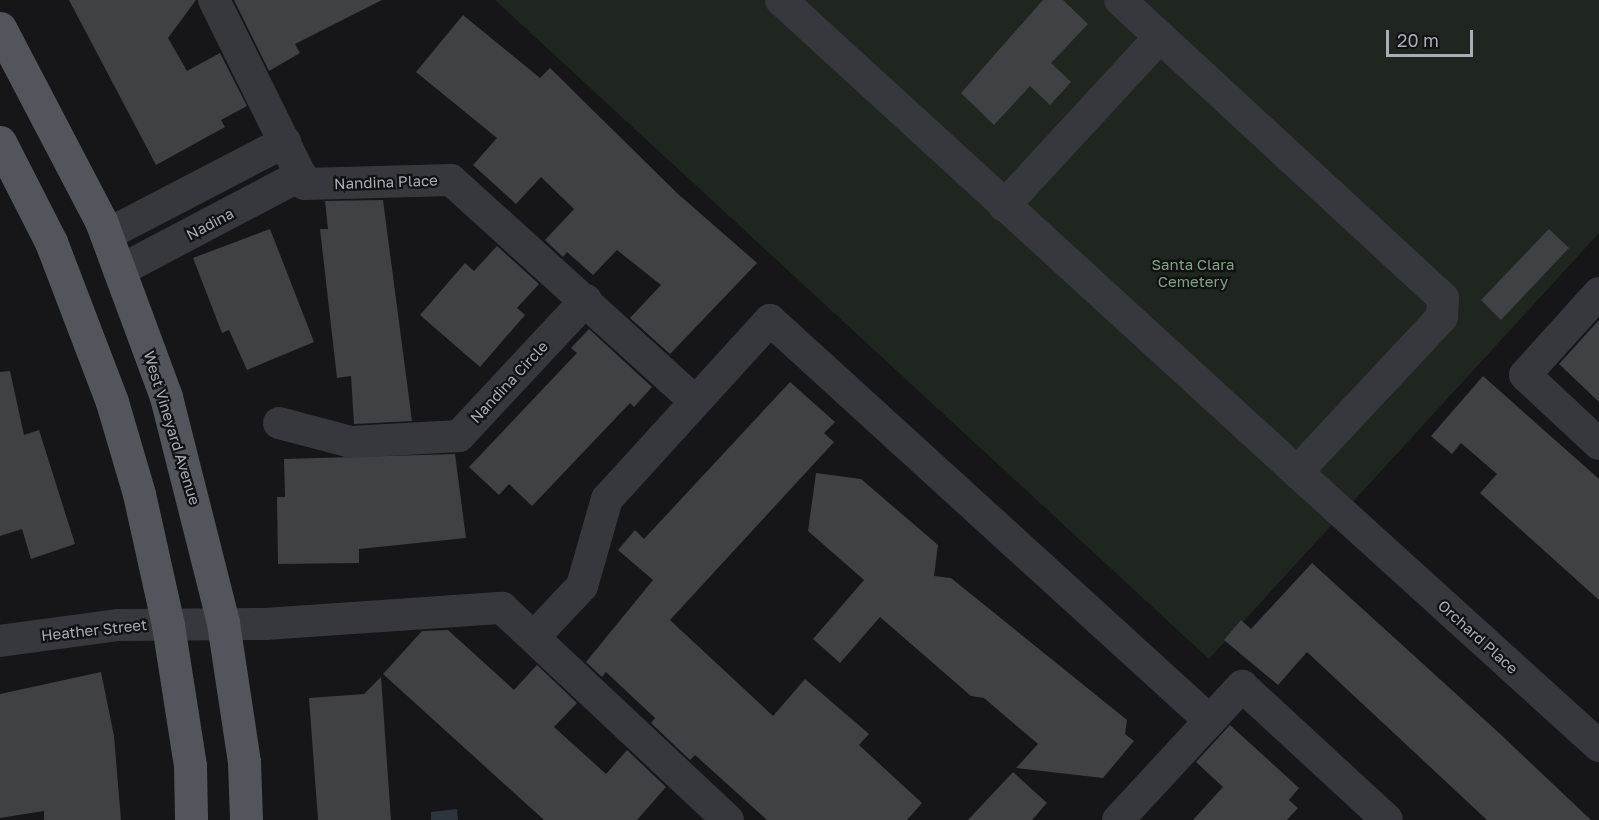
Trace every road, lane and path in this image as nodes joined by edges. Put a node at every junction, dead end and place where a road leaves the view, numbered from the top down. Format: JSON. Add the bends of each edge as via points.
{"nodes":[{"id":1,"x":214,"y":0,"type":"edge"},
{"id":2,"x":781,"y":0,"type":"edge"},
{"id":3,"x":1120,"y":0,"type":"edge"},
{"id":4,"x":0,"y":28,"type":"edge"},
{"id":5,"x":1160,"y":36,"type":"junction"},
{"id":6,"x":0,"y":142,"type":"edge"},
{"id":7,"x":285,"y":142,"type":"junction"},
{"id":8,"x":301,"y":175,"type":"junction"},
{"id":9,"x":1004,"y":206,"type":"junction"},
{"id":10,"x":106,"y":235,"type":"junction"},
{"id":11,"x":119,"y":271,"type":"junction"},
{"id":12,"x":1599,"y":293,"type":"edge"},
{"id":13,"x":586,"y":300,"type":"junction"},
{"id":14,"x":694,"y":401,"type":"junction"},
{"id":15,"x":279,"y":423,"type":"dead end"},
{"id":16,"x":1599,"y":444,"type":"edge"},
{"id":17,"x":1297,"y":472,"type":"junction"},
{"id":18,"x":224,"y":623,"type":"junction"},
{"id":19,"x":168,"y":625,"type":"junction"},
{"id":20,"x":534,"y":637,"type":"junction"},
{"id":21,"x":0,"y":641,"type":"edge"},
{"id":22,"x":1210,"y":721,"type":"junction"},
{"id":23,"x":1599,"y":746,"type":"edge"},
{"id":24,"x":191,"y":820,"type":"edge"},
{"id":25,"x":246,"y":820,"type":"edge"},
{"id":26,"x":728,"y":820,"type":"edge"},
{"id":27,"x":1118,"y":820,"type":"edge"},
{"id":28,"x":1388,"y":820,"type":"edge"}],
"edges":[{"from":1,"to":7,"type":"street"},
{"from":2,"to":9,"type":"street","name":"Orchard Place"},
{"from":3,"to":5,"type":"street"},
{"from":4,"to":10,"type":"main road","name":"West Vineyard Avenue"},
{"from":5,"to":9,"type":"street"},
{"from":5,"to":17,"type":"street","via":[[1443,298],[1442,317]]},
{"from":6,"to":19,"type":"main road","via":[[51,242],[112,402]]},
{"from":7,"to":8,"type":"street"},
{"from":7,"to":10,"type":"street"},
{"from":8,"to":11,"type":"street","name":"Nadina"},
{"from":8,"to":13,"type":"street","name":"Nandina Place","via":[[305,184],[452,180]]},
{"from":9,"to":17,"type":"street","name":"Orchard Place"},
{"from":10,"to":11,"type":"main road","name":"West Vineyard Avenue"},
{"from":11,"to":18,"type":"main road","name":"West Vineyard Avenue","via":[[166,397]]},
{"from":12,"to":16,"type":"street","via":[[1525,375]]},
{"from":13,"to":14,"type":"street","name":"Nandina Place"},
{"from":13,"to":15,"type":"street","name":"Nandina Circle","via":[[459,436],[351,442]]},
{"from":14,"to":20,"type":"street","via":[[608,499],[582,586]]},
{"from":14,"to":22,"type":"street","via":[[770,320]]},
{"from":17,"to":23,"type":"street","name":"Orchard Place"},
{"from":18,"to":19,"type":"street","name":"Heather Street"},
{"from":18,"to":20,"type":"street","name":"Heather Street","via":[[502,608]]},
{"from":18,"to":25,"type":"main road","name":"West Vineyard Avenue","via":[[244,762]]},
{"from":19,"to":21,"type":"street","name":"Heather Street"},
{"from":19,"to":24,"type":"main road","via":[[190,766]]},
{"from":20,"to":26,"type":"street","name":"Heather Street"},
{"from":22,"to":27,"type":"street"},
{"from":22,"to":28,"type":"street","via":[[1242,686]]}]}
